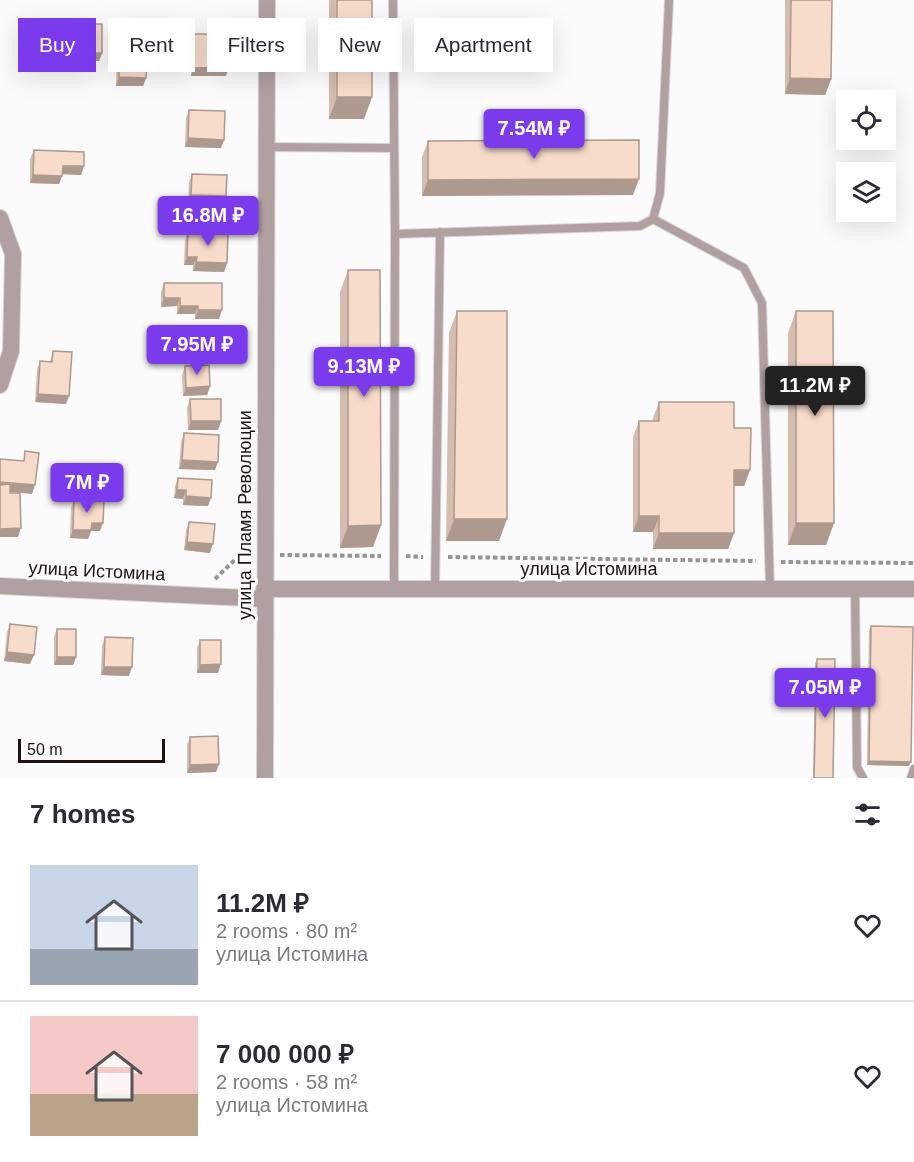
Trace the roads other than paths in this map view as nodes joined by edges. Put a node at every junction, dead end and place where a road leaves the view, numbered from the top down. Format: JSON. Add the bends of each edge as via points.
{"nodes":[{"id":1,"x":267,"y":0,"type":"edge"},
{"id":2,"x":393,"y":0,"type":"edge"},
{"id":3,"x":669,"y":0,"type":"edge"},
{"id":4,"x":267,"y":147,"type":"junction"},
{"id":5,"x":394,"y":148,"type":"junction"},
{"id":6,"x":0,"y":218,"type":"edge"},
{"id":7,"x":653,"y":219,"type":"junction"},
{"id":8,"x":440,"y":232,"type":"junction"},
{"id":9,"x":395,"y":234,"type":"junction"},
{"id":10,"x":0,"y":385,"type":"edge"},
{"id":11,"x":0,"y":586,"type":"edge"},
{"id":12,"x":394,"y":589,"type":"junction"},
{"id":13,"x":435,"y":589,"type":"junction"},
{"id":14,"x":770,"y":589,"type":"junction"},
{"id":15,"x":855,"y":589,"type":"junction"},
{"id":16,"x":914,"y":589,"type":"edge"},
{"id":17,"x":264,"y":594,"type":"junction"},
{"id":18,"x":914,"y":769,"type":"edge"},
{"id":19,"x":861,"y":776,"type":"edge"},
{"id":20,"x":265,"y":778,"type":"edge"},
{"id":21,"x":911,"y":778,"type":"edge"}],
"edges":[{"from":1,"to":4,"type":"street","name":"улица Пламя Революции"},
{"from":2,"to":5,"type":"lane"},
{"from":3,"to":7,"type":"lane","via":[[660,193]]},
{"from":4,"to":5,"type":"lane"},
{"from":4,"to":17,"type":"street","name":"улица Пламя Революции"},
{"from":5,"to":9,"type":"lane"},
{"from":6,"to":10,"type":"street","via":[[14,254],[11,351]]},
{"from":7,"to":8,"type":"lane","via":[[640,226]]},
{"from":7,"to":14,"type":"lane","via":[[744,268],[762,303]]},
{"from":8,"to":9,"type":"lane"},
{"from":8,"to":13,"type":"lane"},
{"from":9,"to":12,"type":"lane"},
{"from":11,"to":17,"type":"street","name":"улица Истомина"},
{"from":12,"to":13,"type":"street","name":"улица Истомина"},
{"from":12,"to":17,"type":"street","name":"улица Истомина"},
{"from":13,"to":14,"type":"street","name":"улица Истомина"},
{"from":14,"to":15,"type":"street","name":"улица Истомина"},
{"from":15,"to":16,"type":"street","name":"улица Истомина"},
{"from":15,"to":19,"type":"lane","via":[[857,766]]},
{"from":17,"to":20,"type":"street","name":"улица Пламя Революции"},
{"from":18,"to":21,"type":"lane"}]}
